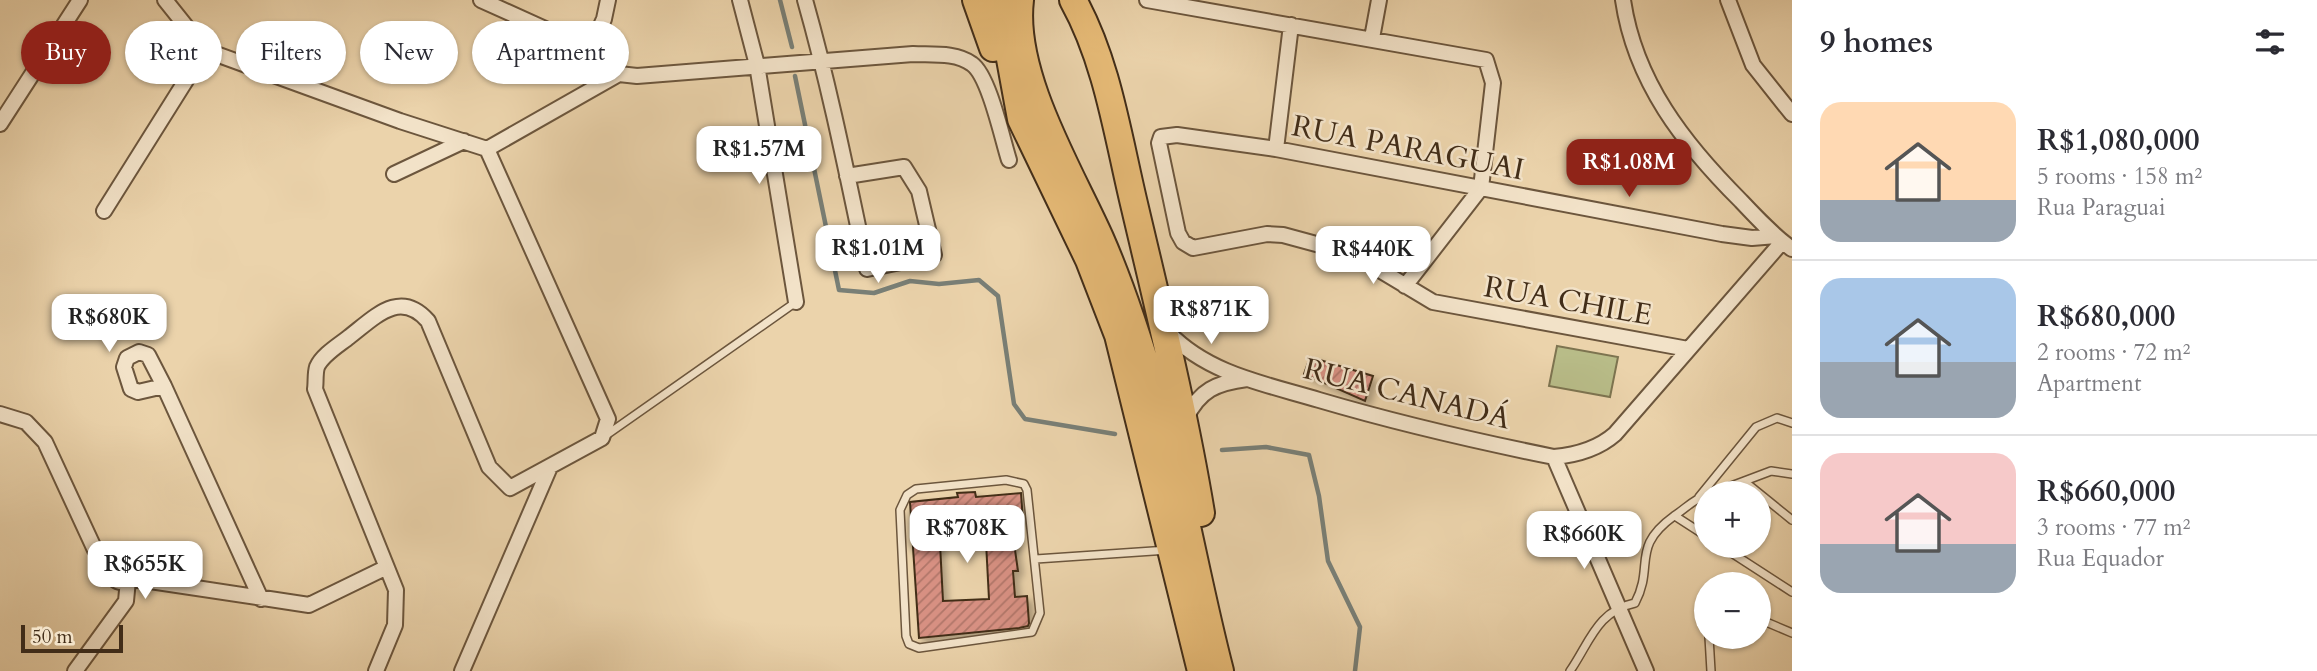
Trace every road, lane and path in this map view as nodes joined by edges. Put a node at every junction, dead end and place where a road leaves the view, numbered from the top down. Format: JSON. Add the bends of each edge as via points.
{"nodes":[{"id":1,"x":80,"y":0,"type":"edge"},
{"id":2,"x":165,"y":0,"type":"edge"},
{"id":3,"x":608,"y":0,"type":"edge"},
{"id":4,"x":740,"y":0,"type":"edge"},
{"id":5,"x":805,"y":0,"type":"edge"},
{"id":6,"x":976,"y":0,"type":"edge"},
{"id":7,"x":1073,"y":0,"type":"edge"},
{"id":8,"x":1147,"y":0,"type":"edge"},
{"id":9,"x":1379,"y":0,"type":"edge"},
{"id":10,"x":1623,"y":0,"type":"edge"},
{"id":11,"x":1728,"y":0,"type":"edge"},
{"id":12,"x":486,"y":1,"type":"edge"},
{"id":13,"x":1009,"y":7,"type":"edge"},
{"id":14,"x":182,"y":21,"type":"edge"},
{"id":15,"x":528,"y":21,"type":"edge"},
{"id":16,"x":603,"y":21,"type":"edge"},
{"id":17,"x":1291,"y":25,"type":"junction"},
{"id":18,"x":1372,"y":38,"type":"junction"},
{"id":19,"x":222,"y":56,"type":"edge"},
{"id":20,"x":822,"y":60,"type":"junction"},
{"id":21,"x":757,"y":65,"type":"junction"},
{"id":22,"x":629,"y":74,"type":"edge"},
{"id":23,"x":184,"y":84,"type":"edge"},
{"id":24,"x":601,"y":84,"type":"edge"},
{"id":25,"x":1792,"y":114,"type":"edge"},
{"id":26,"x":1021,"y":119,"type":"junction"},
{"id":27,"x":0,"y":124,"type":"edge"},
{"id":28,"x":464,"y":141,"type":"junction"},
{"id":29,"x":1159,"y":143,"type":"joint"},
{"id":30,"x":487,"y":149,"type":"junction"},
{"id":31,"x":1276,"y":149,"type":"junction"},
{"id":32,"x":1009,"y":160,"type":"dead end"},
{"id":33,"x":394,"y":174,"type":"dead end"},
{"id":34,"x":847,"y":176,"type":"junction"},
{"id":35,"x":1481,"y":188,"type":"junction"},
{"id":36,"x":104,"y":211,"type":"dead end"},
{"id":37,"x":1783,"y":242,"type":"edge"},
{"id":38,"x":1405,"y":286,"type":"junction"},
{"id":39,"x":796,"y":302,"type":"joint"},
{"id":40,"x":1164,"y":328,"type":"junction"},
{"id":41,"x":1688,"y":349,"type":"junction"},
{"id":42,"x":1248,"y":379,"type":"junction"},
{"id":43,"x":164,"y":386,"type":"dead end"},
{"id":44,"x":0,"y":414,"type":"edge"},
{"id":45,"x":1186,"y":420,"type":"junction"},
{"id":46,"x":1792,"y":423,"type":"edge"},
{"id":47,"x":602,"y":438,"type":"junction"},
{"id":48,"x":1554,"y":457,"type":"junction"},
{"id":49,"x":550,"y":467,"type":"junction"},
{"id":50,"x":1792,"y":474,"type":"edge"},
{"id":51,"x":1715,"y":481,"type":"edge"},
{"id":52,"x":1747,"y":481,"type":"edge"},
{"id":53,"x":1694,"y":503,"type":"edge"},
{"id":54,"x":1771,"y":503,"type":"edge"},
{"id":55,"x":1675,"y":516,"type":"junction"},
{"id":56,"x":1792,"y":520,"type":"edge"},
{"id":57,"x":1694,"y":528,"type":"edge"},
{"id":58,"x":1172,"y":550,"type":"junction"},
{"id":59,"x":1740,"y":558,"type":"edge"},
{"id":60,"x":1036,"y":559,"type":"junction"},
{"id":61,"x":385,"y":568,"type":"junction"},
{"id":62,"x":122,"y":572,"type":"junction"},
{"id":63,"x":1792,"y":592,"type":"edge"},
{"id":64,"x":261,"y":599,"type":"junction"},
{"id":65,"x":1619,"y":606,"type":"junction"},
{"id":66,"x":1771,"y":624,"type":"edge"},
{"id":67,"x":1792,"y":633,"type":"edge"},
{"id":68,"x":1710,"y":649,"type":"edge"},
{"id":69,"x":1212,"y":667,"type":"edge"},
{"id":70,"x":75,"y":671,"type":"edge"},
{"id":71,"x":376,"y":671,"type":"edge"},
{"id":72,"x":462,"y":671,"type":"edge"},
{"id":73,"x":1570,"y":671,"type":"edge"},
{"id":74,"x":1646,"y":671,"type":"edge"},
{"id":75,"x":1711,"y":671,"type":"edge"}],
"edges":[{"from":1,"to":27,"type":"street"},
{"from":2,"to":14,"type":"street"},
{"from":3,"to":16,"type":"street"},
{"from":4,"to":21,"type":"street"},
{"from":5,"to":20,"type":"street"},
{"from":6,"to":26,"type":"highway"},
{"from":7,"to":40,"type":"highway","via":[[1091,37],[1108,94]]},
{"from":8,"to":17,"type":"street"},
{"from":9,"to":18,"type":"street"},
{"from":10,"to":37,"type":"street","via":[[1637,57],[1666,115],[1686,143]]},
{"from":11,"to":25,"type":"street","via":[[1747,54]]},
{"from":12,"to":15,"type":"street"},
{"from":13,"to":26,"type":"highway"},
{"from":13,"to":69,"type":"highway","via":[[1047,127],[1121,291],[1154,393],[1186,517]]},
{"from":17,"to":18,"type":"street"},
{"from":17,"to":31,"type":"street"},
{"from":18,"to":35,"type":"street","via":[[1486,60],[1493,83]]},
{"from":19,"to":28,"type":"street"},
{"from":20,"to":21,"type":"street"},
{"from":20,"to":32,"type":"street","via":[[913,54],[953,56],[972,64],[982,78]]},
{"from":20,"to":34,"type":"street"},
{"from":21,"to":22,"type":"street"},
{"from":21,"to":39,"type":"street"},
{"from":23,"to":36,"type":"street"},
{"from":24,"to":30,"type":"street"},
{"from":26,"to":58,"type":"highway","via":[[1118,335]]},
{"from":28,"to":30,"type":"street"},
{"from":28,"to":33,"type":"street"},
{"from":29,"to":31,"type":"street","name":"RUA PARAGUAI","via":[[1166,134]]},
{"from":29,"to":38,"type":"street","name":"RUA CHILE","via":[[1178,233],[1188,245],[1201,248],[1283,235],[1353,254]]},
{"from":30,"to":47,"type":"street","via":[[608,419]]},
{"from":31,"to":35,"type":"street","name":"RUA PARAGUAI"},
{"from":34,"to":34,"type":"street","via":[[867,269],[934,255],[919,191],[904,167]]},
{"from":35,"to":37,"type":"street","name":"RUA PARAGUAI"},
{"from":35,"to":38,"type":"street"},
{"from":37,"to":41,"type":"street"},
{"from":38,"to":41,"type":"street","name":"RUA CHILE","via":[[1433,302],[1462,309]]},
{"from":39,"to":47,"type":"lane"},
{"from":40,"to":42,"type":"street","name":"RUA CANADÁ","via":[[1186,351]]},
{"from":40,"to":45,"type":"highway"},
{"from":41,"to":48,"type":"street","via":[[1605,443]]},
{"from":42,"to":45,"type":"street","via":[[1211,387],[1195,401]]},
{"from":42,"to":48,"type":"street","name":"RUA CANADÁ","via":[[1433,432]]},
{"from":43,"to":64,"type":"street"},
{"from":44,"to":62,"type":"street","via":[[26,422],[45,442],[95,550]]},
{"from":45,"to":69,"type":"highway","via":[[1203,525]]},
{"from":46,"to":51,"type":"lane","via":[[1777,418],[1756,426]]},
{"from":47,"to":49,"type":"street"},
{"from":48,"to":65,"type":"street"},
{"from":49,"to":61,"type":"street","via":[[510,488],[500,482],[489,467],[428,321],[410,307],[384,310],[324,359],[315,389]]},
{"from":49,"to":72,"type":"street"},
{"from":50,"to":52,"type":"lane","via":[[1771,471]]},
{"from":53,"to":55,"type":"lane"},
{"from":54,"to":56,"type":"lane"},
{"from":55,"to":57,"type":"lane"},
{"from":55,"to":65,"type":"lane","via":[[1657,528],[1647,545],[1643,582],[1635,603]]},
{"from":58,"to":60,"type":"lane"},
{"from":58,"to":69,"type":"highway"},
{"from":59,"to":63,"type":"lane"},
{"from":60,"to":60,"type":"lane","via":[[1040,613],[1032,632],[919,648],[909,643],[900,510],[907,495],[916,489],[1006,480],[1024,484]]},
{"from":61,"to":64,"type":"street","via":[[309,605]]},
{"from":61,"to":71,"type":"street","via":[[397,590],[398,608],[396,625]]},
{"from":62,"to":64,"type":"street"},
{"from":62,"to":70,"type":"street","via":[[128,595]]},
{"from":65,"to":73,"type":"lane","via":[[1601,619]]},
{"from":65,"to":74,"type":"street"},
{"from":66,"to":67,"type":"lane"},
{"from":68,"to":75,"type":"lane"}]}
